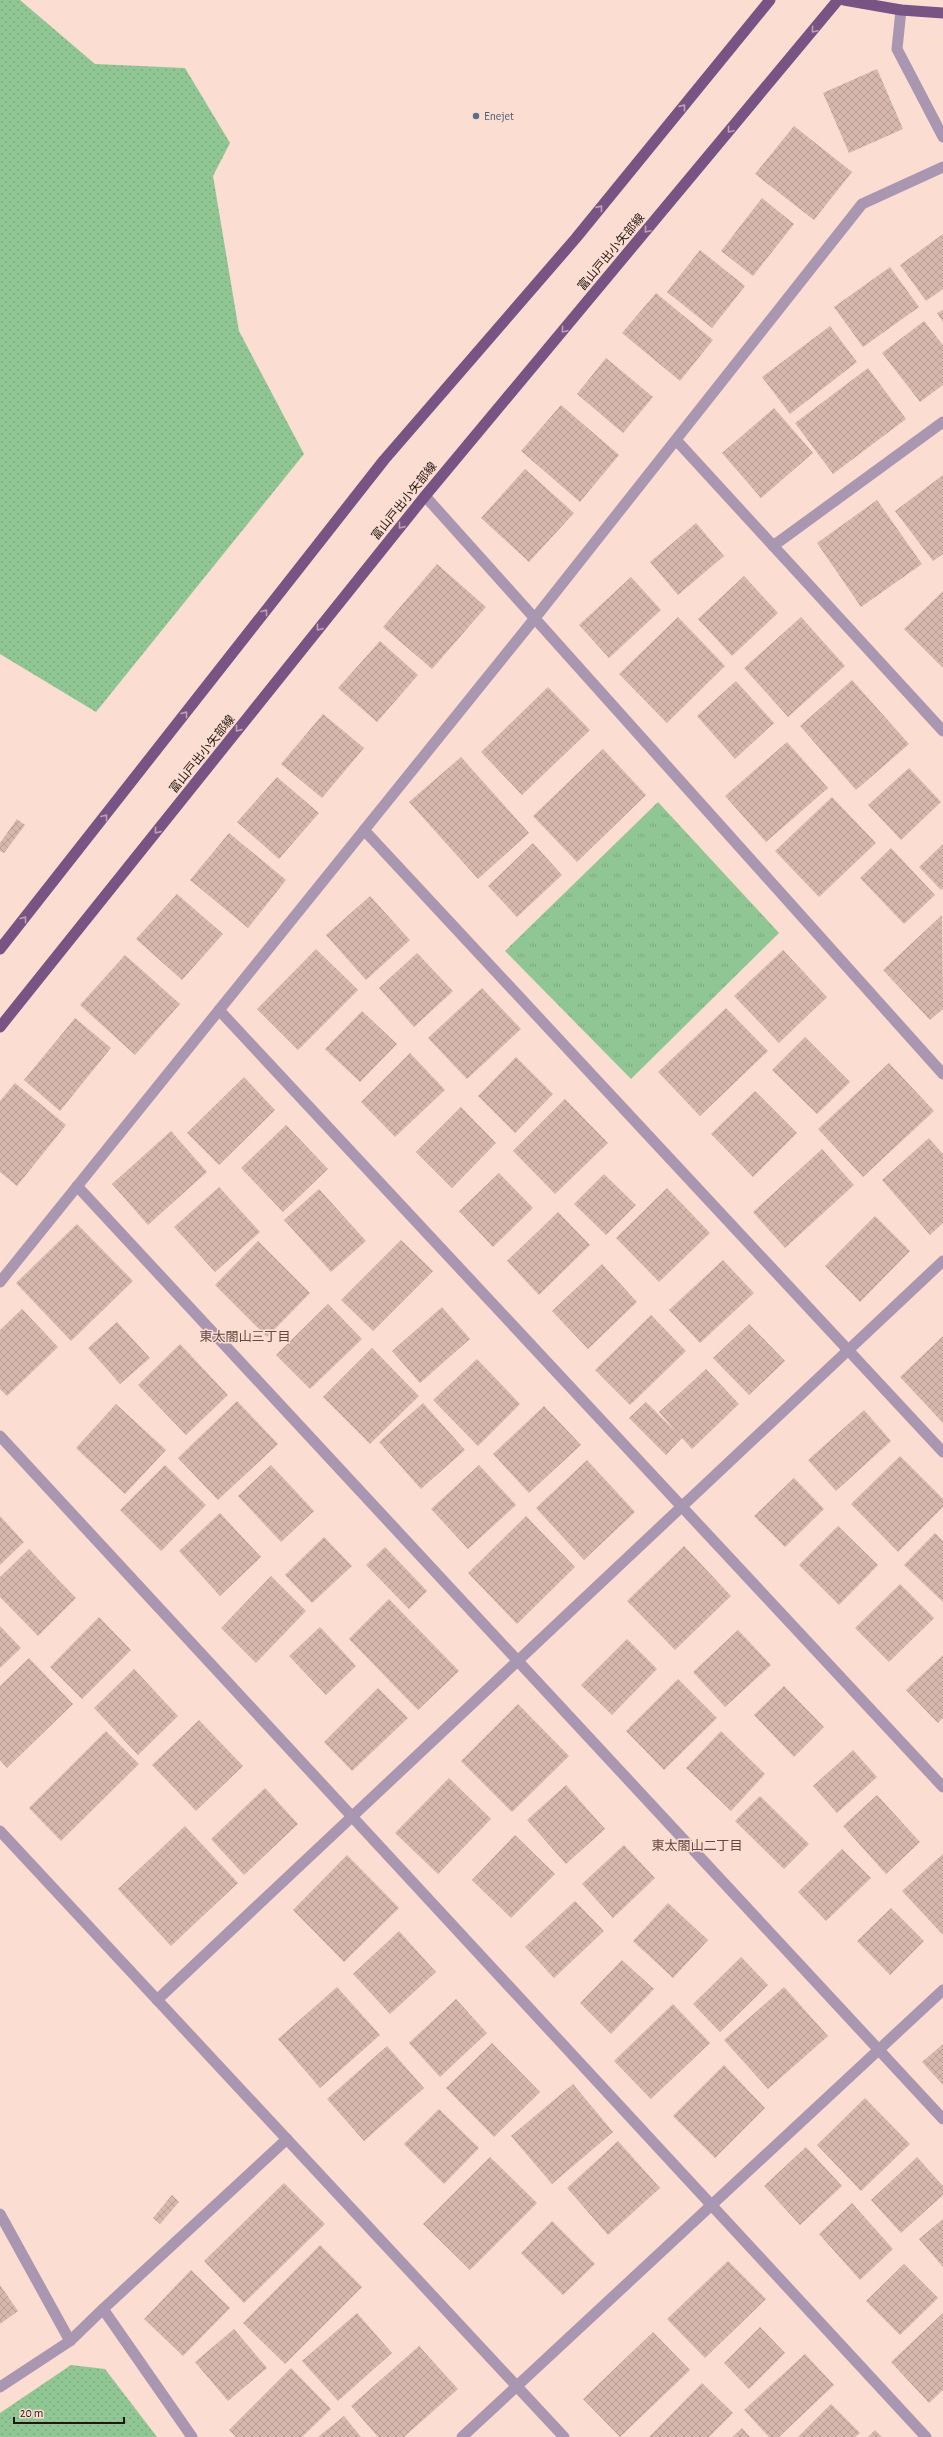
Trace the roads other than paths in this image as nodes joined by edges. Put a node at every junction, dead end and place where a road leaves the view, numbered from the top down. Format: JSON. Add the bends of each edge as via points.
{"nodes":[{"id":1,"x":770,"y":0,"type":"edge"},
{"id":2,"x":838,"y":0,"type":"edge"},
{"id":3,"x":844,"y":0,"type":"edge"},
{"id":4,"x":901,"y":10,"type":"junction"},
{"id":5,"x":943,"y":13,"type":"edge"},
{"id":6,"x":943,"y":137,"type":"edge"},
{"id":7,"x":943,"y":168,"type":"edge"},
{"id":8,"x":943,"y":422,"type":"edge"},
{"id":9,"x":677,"y":440,"type":"junction"},
{"id":10,"x":425,"y":496,"type":"junction"},
{"id":11,"x":773,"y":546,"type":"junction"},
{"id":12,"x":535,"y":618,"type":"junction"},
{"id":13,"x":943,"y":731,"type":"edge"},
{"id":14,"x":364,"y":830,"type":"junction"},
{"id":15,"x":0,"y":949,"type":"edge"},
{"id":16,"x":219,"y":1010,"type":"junction"},
{"id":17,"x":0,"y":1027,"type":"edge"},
{"id":18,"x":943,"y":1074,"type":"edge"},
{"id":19,"x":77,"y":1186,"type":"junction"},
{"id":20,"x":943,"y":1261,"type":"edge"},
{"id":21,"x":0,"y":1282,"type":"edge"},
{"id":22,"x":848,"y":1350,"type":"junction"},
{"id":23,"x":0,"y":1436,"type":"edge"},
{"id":24,"x":943,"y":1452,"type":"edge"},
{"id":25,"x":682,"y":1507,"type":"junction"},
{"id":26,"x":518,"y":1661,"type":"junction"},
{"id":27,"x":943,"y":1787,"type":"edge"},
{"id":28,"x":352,"y":1817,"type":"junction"},
{"id":29,"x":0,"y":1831,"type":"edge"},
{"id":30,"x":943,"y":1990,"type":"edge"},
{"id":31,"x":157,"y":2000,"type":"junction"},
{"id":32,"x":879,"y":2050,"type":"junction"},
{"id":33,"x":943,"y":2119,"type":"edge"},
{"id":34,"x":287,"y":2139,"type":"junction"},
{"id":35,"x":712,"y":2206,"type":"junction"},
{"id":36,"x":0,"y":2214,"type":"edge"},
{"id":37,"x":103,"y":2309,"type":"junction"},
{"id":38,"x":70,"y":2340,"type":"junction"},
{"id":39,"x":517,"y":2386,"type":"junction"},
{"id":40,"x":0,"y":2387,"type":"edge"},
{"id":41,"x":192,"y":2437,"type":"edge"},
{"id":42,"x":462,"y":2437,"type":"edge"},
{"id":43,"x":564,"y":2437,"type":"edge"},
{"id":44,"x":926,"y":2437,"type":"edge"}],
"edges":[{"from":15,"to":1,"type":"main road","one_way":true,"via":[[384,460],[576,238]]},
{"from":2,"to":10,"type":"main road","name":"富山戸出小矢部線","one_way":true},
{"from":3,"to":4,"type":"main road"},
{"from":4,"to":5,"type":"main road"},
{"from":4,"to":6,"type":"street","via":[[897,49]]},
{"from":7,"to":9,"type":"street","via":[[862,204]]},
{"from":8,"to":11,"type":"street"},
{"from":9,"to":11,"type":"street"},
{"from":9,"to":12,"type":"street"},
{"from":10,"to":12,"type":"street"},
{"from":10,"to":17,"type":"main road","name":"富山戸出小矢部線","one_way":true},
{"from":11,"to":13,"type":"street"},
{"from":12,"to":14,"type":"street"},
{"from":12,"to":18,"type":"street"},
{"from":14,"to":16,"type":"street"},
{"from":14,"to":22,"type":"street"},
{"from":16,"to":19,"type":"street"},
{"from":16,"to":25,"type":"street"},
{"from":19,"to":21,"type":"street"},
{"from":19,"to":26,"type":"street"},
{"from":20,"to":22,"type":"street"},
{"from":22,"to":24,"type":"street"},
{"from":22,"to":25,"type":"street"},
{"from":23,"to":28,"type":"street"},
{"from":25,"to":26,"type":"street"},
{"from":25,"to":27,"type":"street"},
{"from":26,"to":28,"type":"street"},
{"from":26,"to":32,"type":"street"},
{"from":28,"to":31,"type":"street"},
{"from":28,"to":35,"type":"street"},
{"from":29,"to":31,"type":"street"},
{"from":30,"to":32,"type":"street"},
{"from":31,"to":34,"type":"street"},
{"from":32,"to":33,"type":"street"},
{"from":32,"to":35,"type":"street"},
{"from":34,"to":37,"type":"street"},
{"from":34,"to":39,"type":"street"},
{"from":35,"to":39,"type":"street"},
{"from":35,"to":44,"type":"street"},
{"from":36,"to":38,"type":"street"},
{"from":37,"to":38,"type":"street"},
{"from":37,"to":41,"type":"street"},
{"from":38,"to":40,"type":"street"},
{"from":39,"to":42,"type":"street"},
{"from":39,"to":43,"type":"street"}]}
